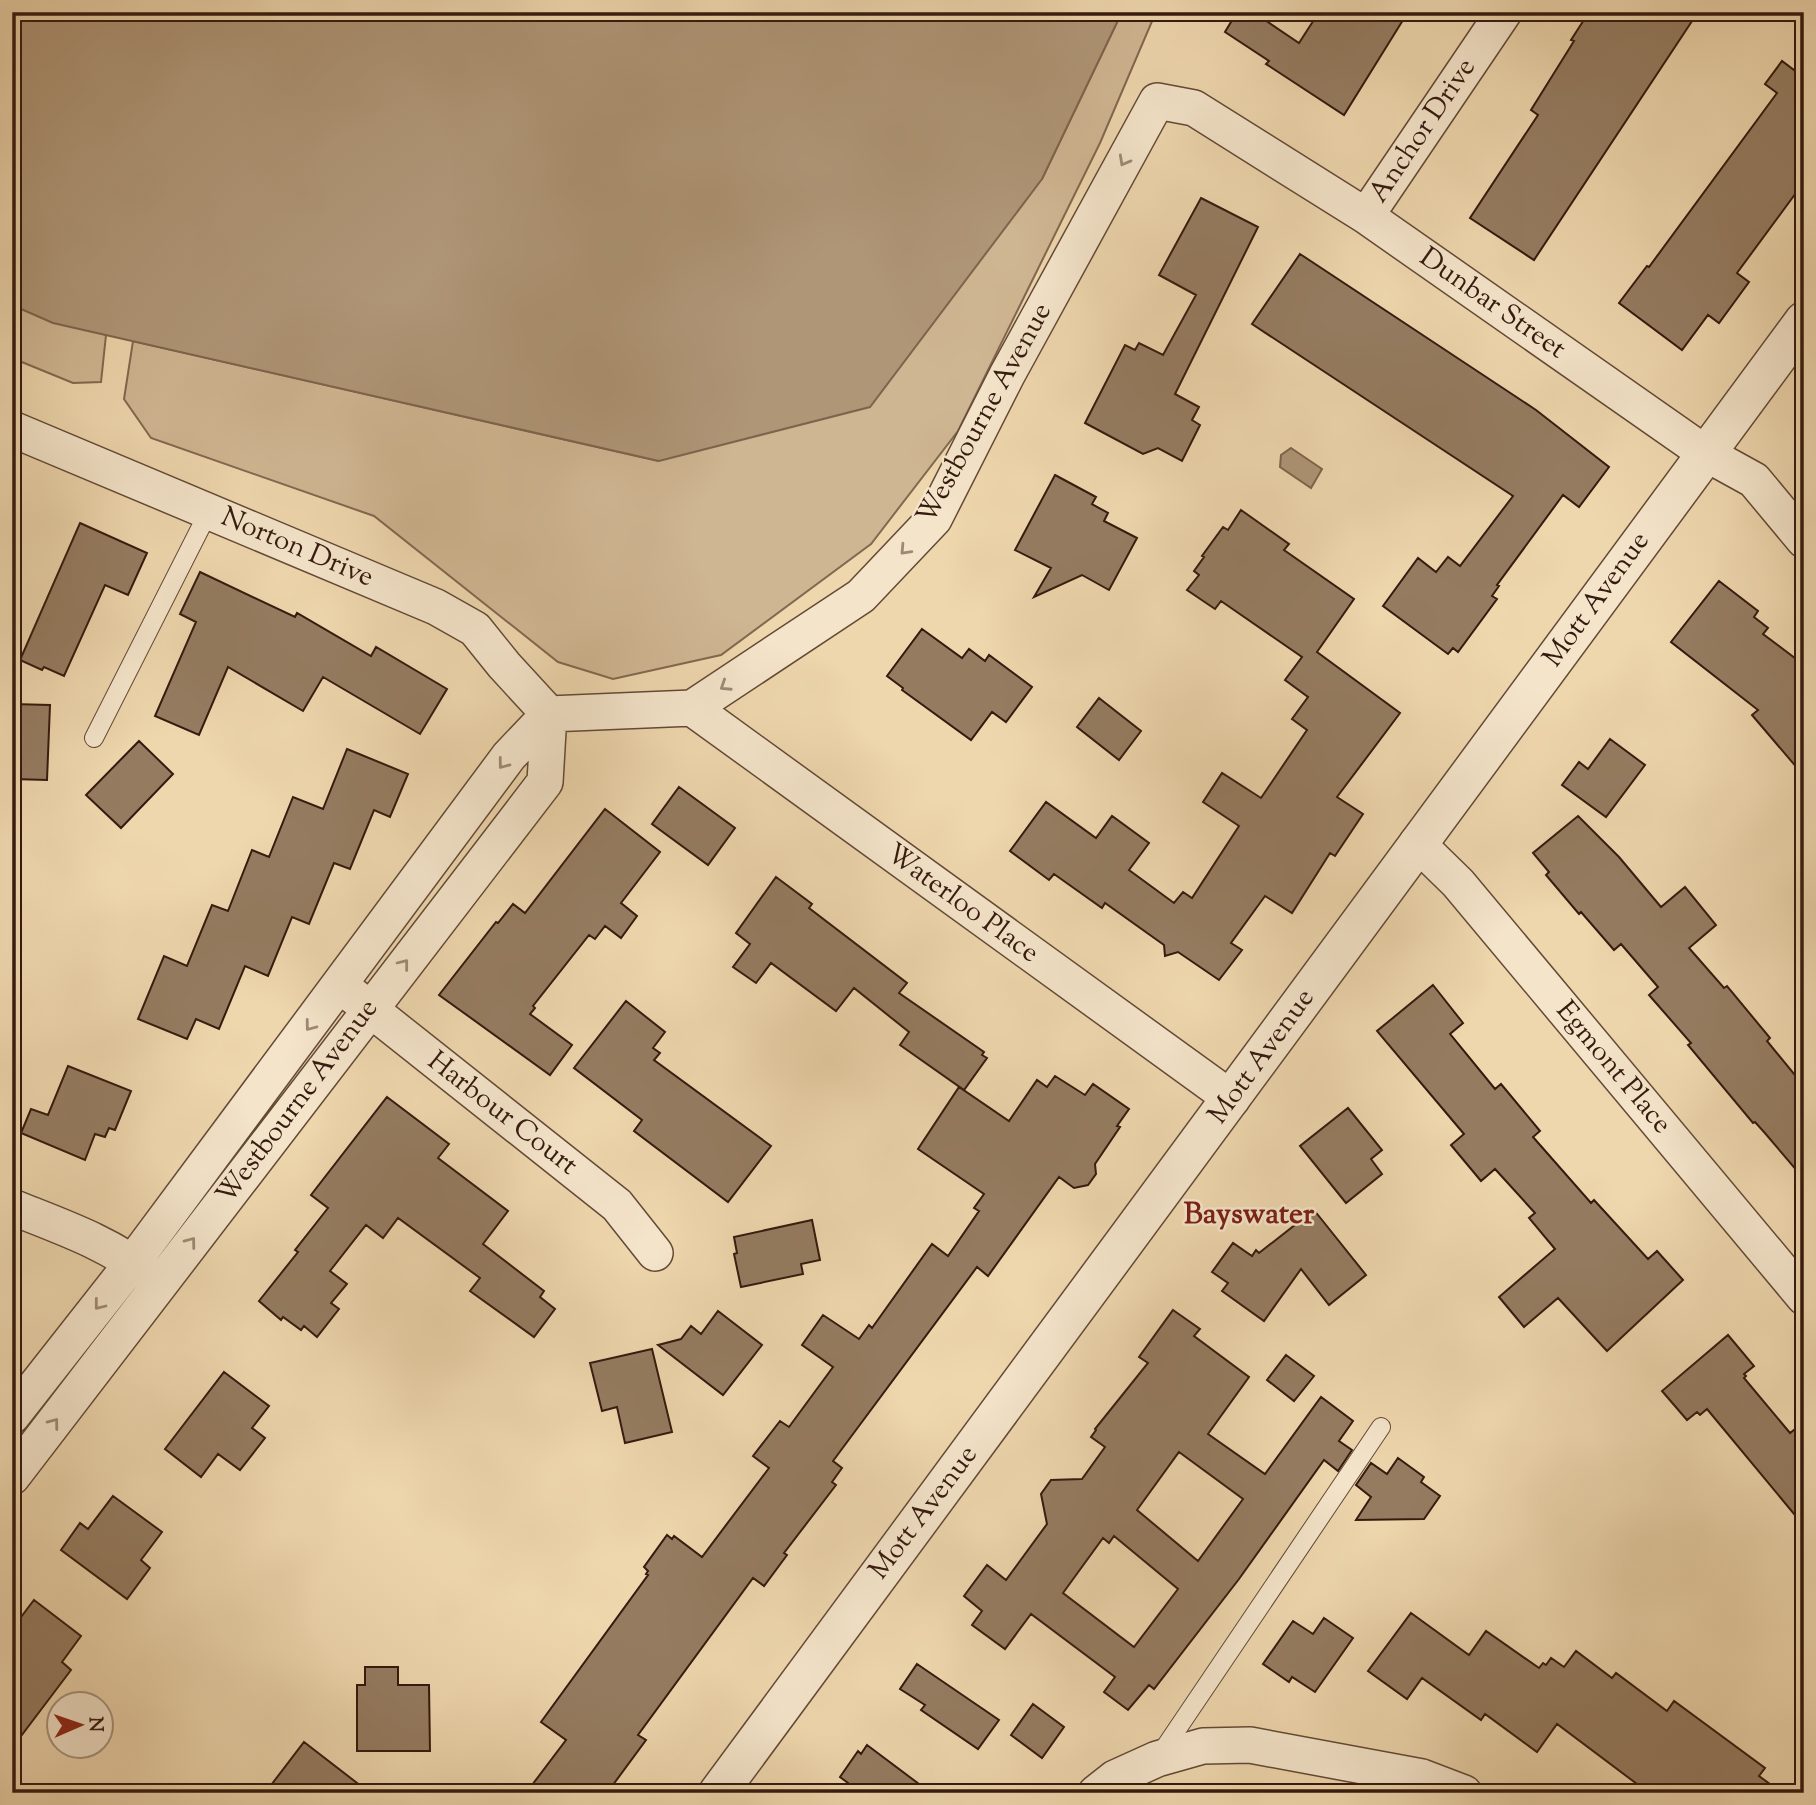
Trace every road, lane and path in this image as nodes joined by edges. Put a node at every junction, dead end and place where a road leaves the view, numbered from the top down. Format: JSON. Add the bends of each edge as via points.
{"nodes":[{"id":1,"x":1504,"y":12,"type":"edge"},
{"id":2,"x":1157,"y":101,"type":"joint"},
{"id":3,"x":1366,"y":216,"type":"junction"},
{"id":4,"x":1804,"y":321,"type":"edge"},
{"id":5,"x":12,"y":429,"type":"edge"},
{"id":6,"x":1705,"y":453,"type":"junction"},
{"id":7,"x":209,"y":511,"type":"junction"},
{"id":8,"x":1804,"y":540,"type":"edge"},
{"id":9,"x":692,"y":708,"type":"junction"},
{"id":10,"x":549,"y":714,"type":"junction"},
{"id":11,"x":94,"y":738,"type":"dead end"},
{"id":12,"x":1417,"y":844,"type":"junction"},
{"id":13,"x":340,"y":985,"type":"junction"},
{"id":14,"x":369,"y":1009,"type":"junction"},
{"id":15,"x":1232,"y":1099,"type":"junction"},
{"id":16,"x":12,"y":1207,"type":"edge"},
{"id":17,"x":655,"y":1253,"type":"dead end"},
{"id":18,"x":133,"y":1262,"type":"junction"},
{"id":19,"x":159,"y":1284,"type":"junction"},
{"id":20,"x":1804,"y":1297,"type":"edge"},
{"id":21,"x":12,"y":1416,"type":"edge"},
{"id":22,"x":1381,"y":1427,"type":"dead end"},
{"id":23,"x":12,"y":1477,"type":"edge"},
{"id":24,"x":1157,"y":1759,"type":"junction"},
{"id":25,"x":726,"y":1790,"type":"edge"},
{"id":26,"x":1096,"y":1793,"type":"edge"},
{"id":27,"x":1464,"y":1793,"type":"edge"}],
"edges":[{"from":1,"to":3,"type":"street","name":"Anchor Drive"},
{"from":2,"to":3,"type":"street","name":"Dunbar Street","via":[[1194,108]]},
{"from":2,"to":9,"type":"street","name":"Westbourne Avenue","one_way":true,"via":[[934,519],[861,596]]},
{"from":3,"to":6,"type":"street","name":"Dunbar Street"},
{"from":4,"to":6,"type":"street","name":"Mott Avenue"},
{"from":5,"to":7,"type":"street","name":"Norton Drive"},
{"from":6,"to":8,"type":"street","name":"Dunbar Street","via":[[1754,480]]},
{"from":6,"to":12,"type":"street","name":"Mott Avenue"},
{"from":7,"to":10,"type":"street","name":"Norton Drive","via":[[436,607],[475,629]]},
{"from":7,"to":11,"type":"lane"},
{"from":9,"to":10,"type":"street"},
{"from":9,"to":15,"type":"street","name":"Waterloo Place"},
{"from":10,"to":13,"type":"street","name":"Westbourne Avenue","one_way":true,"via":[[509,756]]},
{"from":14,"to":10,"type":"street","name":"Westbourne Avenue","one_way":true,"via":[[545,782]]},
{"from":12,"to":15,"type":"street","name":"Mott Avenue"},
{"from":12,"to":20,"type":"street","name":"Egmont Place","via":[[1458,883]]},
{"from":13,"to":14,"type":"street","name":"Harbour Court"},
{"from":13,"to":18,"type":"street","name":"Westbourne Avenue","one_way":true},
{"from":14,"to":17,"type":"street","name":"Harbour Court","via":[[617,1205]]},
{"from":19,"to":14,"type":"street","name":"Westbourne Avenue","one_way":true},
{"from":15,"to":25,"type":"street","name":"Mott Avenue"},
{"from":16,"to":18,"type":"street"},
{"from":18,"to":19,"type":"street"},
{"from":18,"to":21,"type":"street","name":"Westbourne Avenue","one_way":true},
{"from":23,"to":19,"type":"street","name":"Westbourne Avenue","one_way":true},
{"from":22,"to":24,"type":"lane"},
{"from":24,"to":26,"type":"street","via":[[1115,1778]]},
{"from":24,"to":27,"type":"street","via":[[1203,1746],[1250,1745],[1422,1777]]}]}
